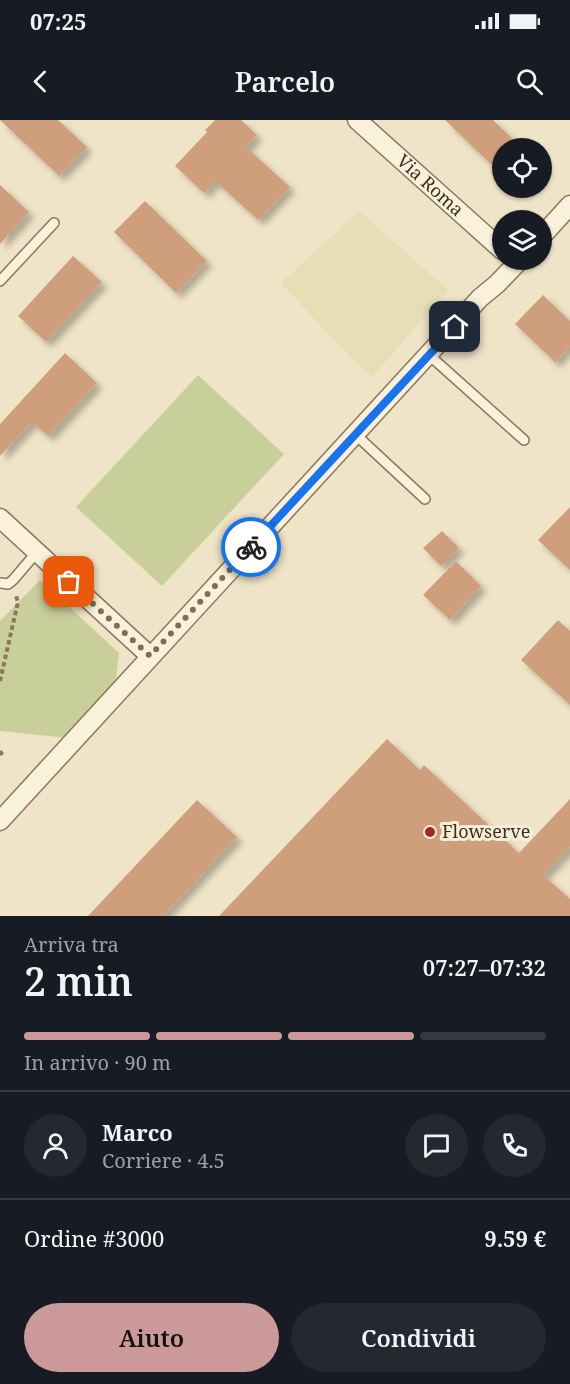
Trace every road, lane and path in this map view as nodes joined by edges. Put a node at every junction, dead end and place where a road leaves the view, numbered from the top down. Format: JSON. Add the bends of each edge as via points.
{"nodes":[{"id":1,"x":357,"y":120,"type":"edge"},
{"id":2,"x":570,"y":205,"type":"edge"},
{"id":3,"x":54,"y":223,"type":"dead end"},
{"id":4,"x":552,"y":225,"type":"edge"},
{"id":5,"x":492,"y":241,"type":"edge"},
{"id":6,"x":509,"y":270,"type":"edge"},
{"id":7,"x":0,"y":281,"type":"edge"},
{"id":8,"x":429,"y":355,"type":"junction"},
{"id":9,"x":356,"y":435,"type":"junction"},
{"id":10,"x":524,"y":440,"type":"dead end"},
{"id":11,"x":425,"y":499,"type":"dead end"},
{"id":12,"x":0,"y":518,"type":"edge"},
{"id":13,"x":37,"y":552,"type":"junction"},
{"id":14,"x":13,"y":580,"type":"junction"},
{"id":15,"x":0,"y":583,"type":"edge"},
{"id":16,"x":150,"y":656,"type":"junction"},
{"id":17,"x":0,"y":681,"type":"edge"},
{"id":18,"x":0,"y":821,"type":"edge"}],
"edges":[{"from":1,"to":5,"type":"street","name":"Via Roma"},
{"from":2,"to":4,"type":"street"},
{"from":3,"to":7,"type":"lane"},
{"from":6,"to":8,"type":"street"},
{"from":8,"to":9,"type":"street"},
{"from":8,"to":10,"type":"lane"},
{"from":9,"to":11,"type":"lane"},
{"from":9,"to":16,"type":"street"},
{"from":12,"to":13,"type":"street"},
{"from":13,"to":14,"type":"lane"},
{"from":13,"to":16,"type":"street"},
{"from":14,"to":15,"type":"lane"},
{"from":14,"to":17,"type":"path","via":[[18,602]]},
{"from":16,"to":18,"type":"street"}]}
